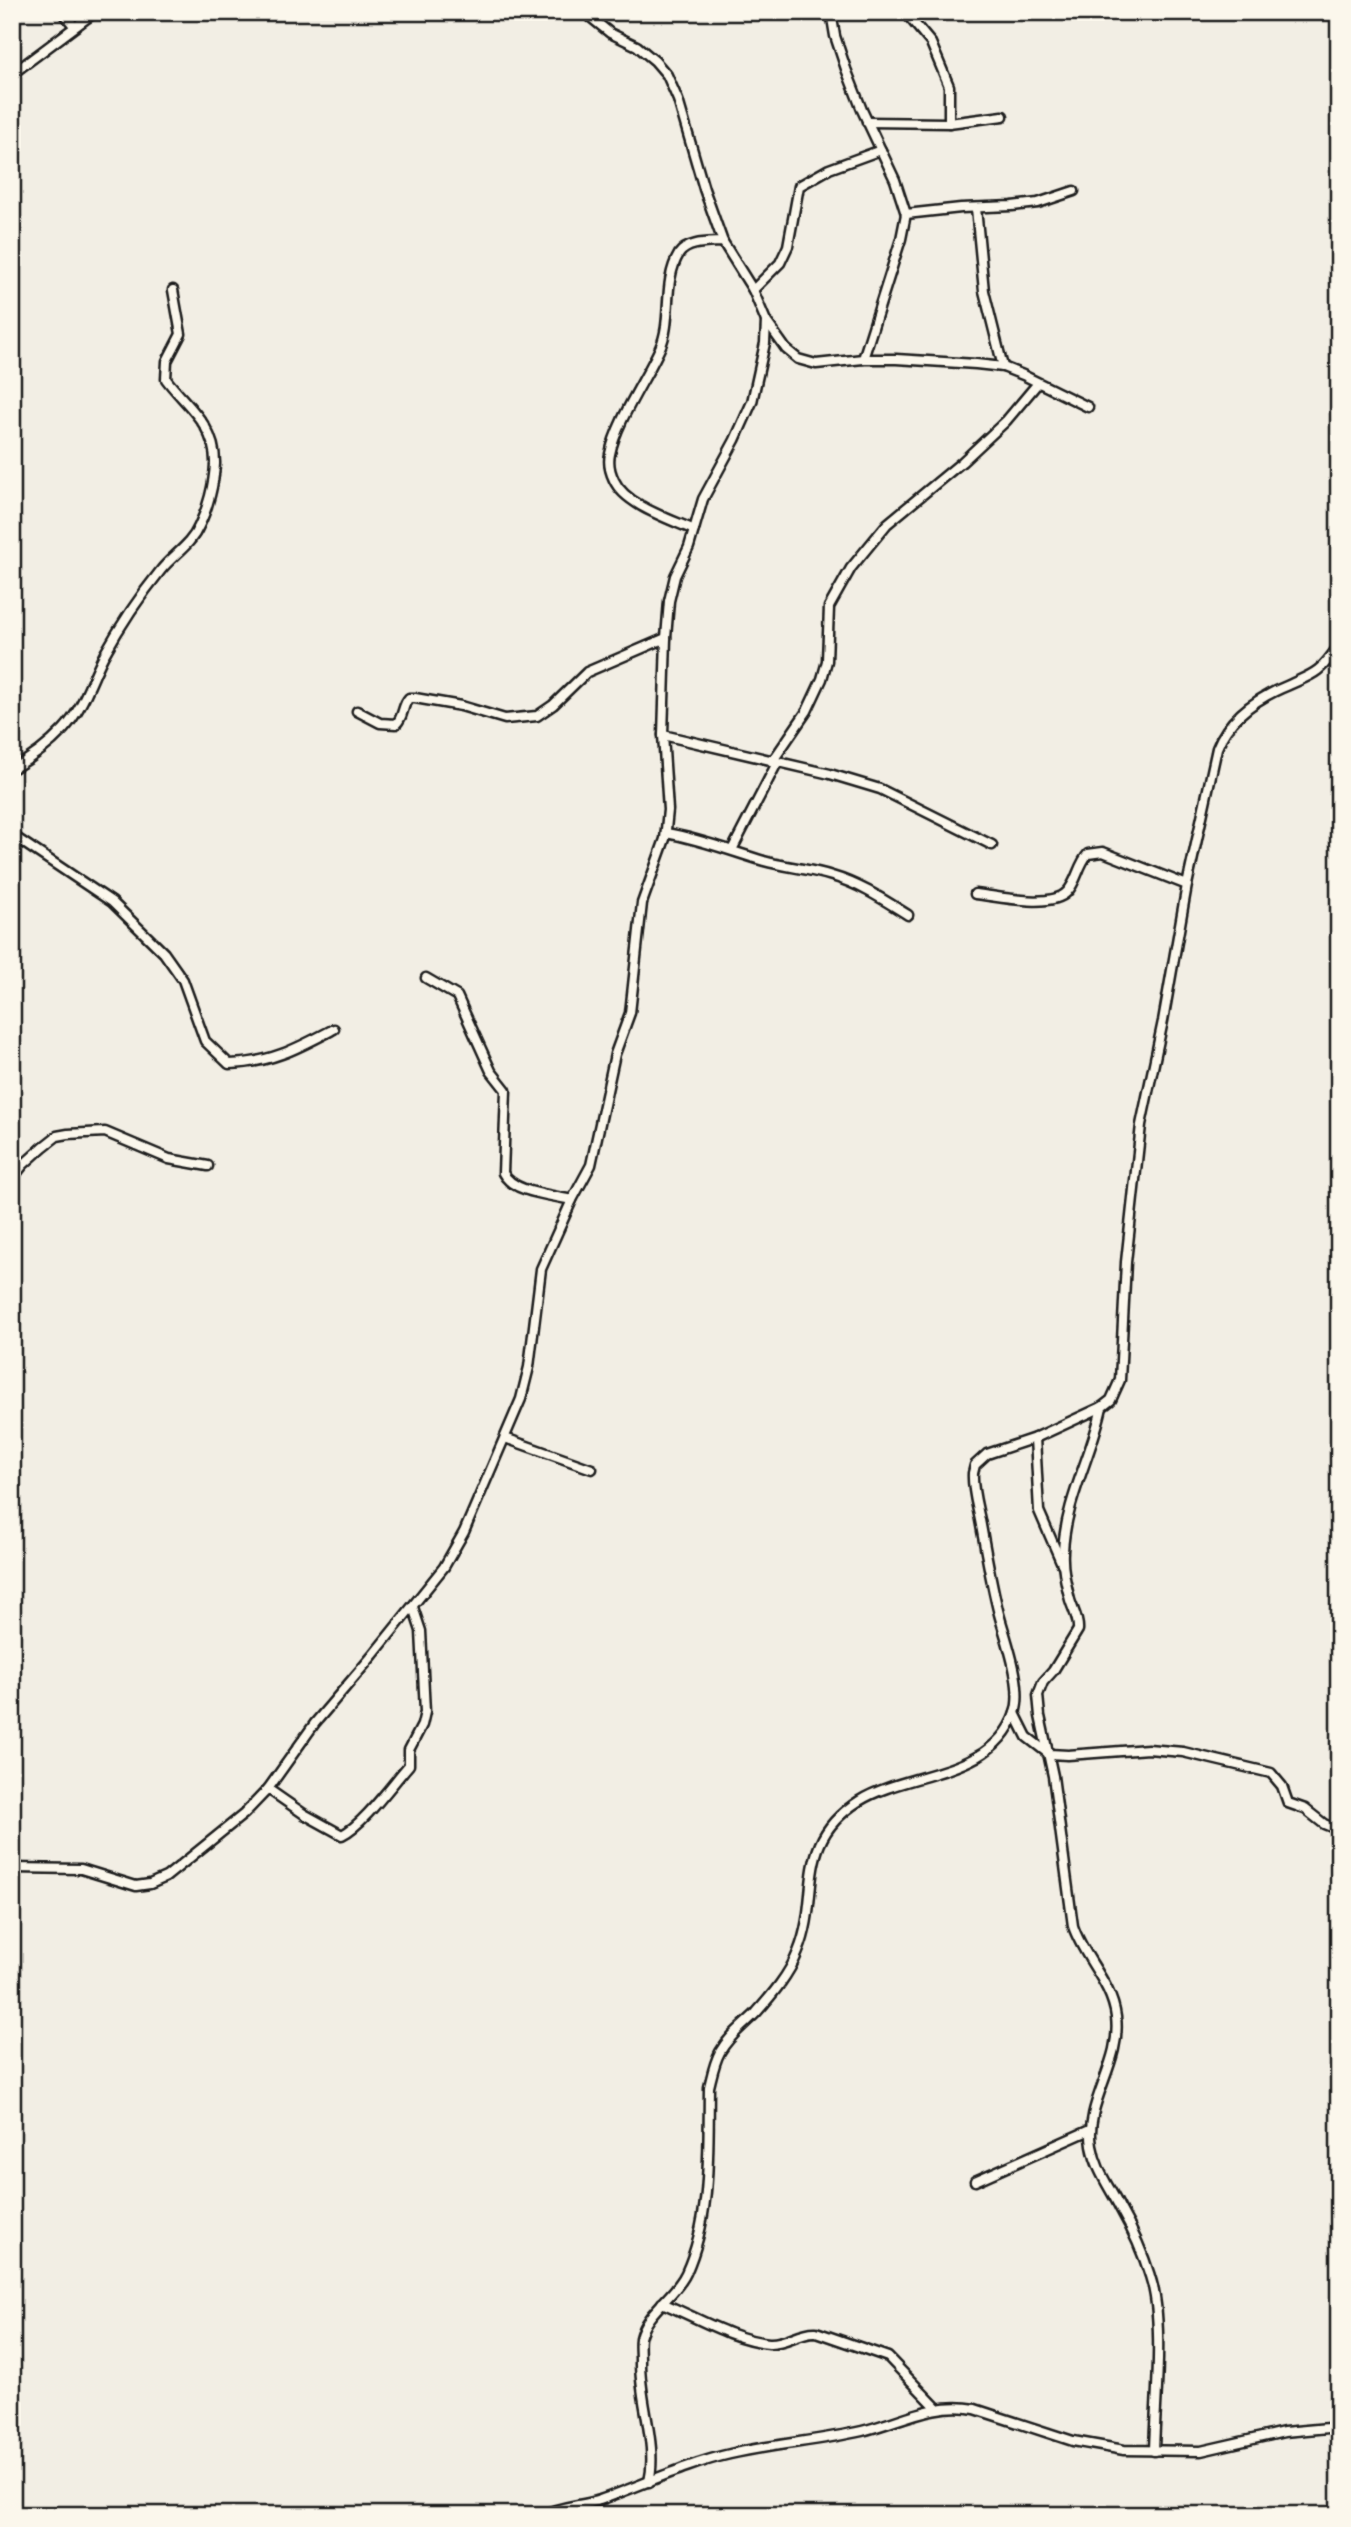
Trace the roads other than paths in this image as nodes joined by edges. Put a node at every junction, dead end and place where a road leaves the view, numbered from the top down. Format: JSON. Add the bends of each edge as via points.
{"nodes":[{"id":1,"x":63,"y":12,"type":"edge"},
{"id":2,"x":95,"y":12,"type":"edge"},
{"id":3,"x":584,"y":12,"type":"edge"},
{"id":4,"x":831,"y":12,"type":"edge"},
{"id":5,"x":905,"y":12,"type":"edge"},
{"id":6,"x":74,"y":26,"type":"junction"},
{"id":7,"x":12,"y":74,"type":"edge"},
{"id":8,"x":1003,"y":116,"type":"dead end"},
{"id":9,"x":867,"y":122,"type":"junction"},
{"id":10,"x":949,"y":123,"type":"junction"},
{"id":11,"x":881,"y":150,"type":"junction"},
{"id":12,"x":1074,"y":191,"type":"dead end"},
{"id":13,"x":976,"y":208,"type":"junction"},
{"id":14,"x":906,"y":214,"type":"junction"},
{"id":15,"x":723,"y":242,"type":"junction"},
{"id":16,"x":173,"y":290,"type":"dead end"},
{"id":17,"x":753,"y":290,"type":"junction"},
{"id":18,"x":766,"y":321,"type":"junction"},
{"id":19,"x":863,"y":359,"type":"junction"},
{"id":20,"x":1003,"y":368,"type":"junction"},
{"id":21,"x":1038,"y":383,"type":"junction"},
{"id":22,"x":1088,"y":407,"type":"dead end"},
{"id":23,"x":694,"y":530,"type":"junction"},
{"id":24,"x":666,"y":638,"type":"junction"},
{"id":25,"x":1339,"y":645,"type":"edge"},
{"id":26,"x":356,"y":711,"type":"dead end"},
{"id":27,"x":663,"y":735,"type":"junction"},
{"id":28,"x":775,"y":762,"type":"junction"},
{"id":29,"x":12,"y":769,"type":"edge"},
{"id":30,"x":666,"y":833,"type":"junction"},
{"id":31,"x":12,"y":835,"type":"edge"},
{"id":32,"x":992,"y":845,"type":"dead end"},
{"id":33,"x":732,"y":850,"type":"junction"},
{"id":34,"x":1187,"y":886,"type":"junction"},
{"id":35,"x":975,"y":894,"type":"dead end"},
{"id":36,"x":908,"y":915,"type":"dead end"},
{"id":37,"x":426,"y":978,"type":"dead end"},
{"id":38,"x":334,"y":1029,"type":"dead end"},
{"id":39,"x":208,"y":1166,"type":"dead end"},
{"id":40,"x":12,"y":1179,"type":"edge"},
{"id":41,"x":572,"y":1200,"type":"junction"},
{"id":42,"x":1102,"y":1407,"type":"junction"},
{"id":43,"x":505,"y":1438,"type":"junction"},
{"id":44,"x":1035,"y":1438,"type":"junction"},
{"id":45,"x":592,"y":1469,"type":"dead end"},
{"id":46,"x":1064,"y":1568,"type":"junction"},
{"id":47,"x":413,"y":1607,"type":"junction"},
{"id":48,"x":1015,"y":1713,"type":"junction"},
{"id":49,"x":1049,"y":1754,"type":"junction"},
{"id":50,"x":268,"y":1789,"type":"junction"},
{"id":51,"x":1339,"y":1830,"type":"edge"},
{"id":52,"x":12,"y":1868,"type":"edge"},
{"id":53,"x":1090,"y":2130,"type":"junction"},
{"id":54,"x":975,"y":2181,"type":"dead end"},
{"id":55,"x":662,"y":2302,"type":"junction"},
{"id":56,"x":936,"y":2407,"type":"junction"},
{"id":57,"x":1339,"y":2427,"type":"edge"},
{"id":58,"x":1154,"y":2451,"type":"junction"},
{"id":59,"x":653,"y":2467,"type":"junction"},
{"id":60,"x":669,"y":2474,"type":"junction"},
{"id":61,"x":649,"y":2482,"type":"junction"},
{"id":62,"x":543,"y":2515,"type":"edge"}],
"edges":[{"from":1,"to":6,"type":"street"},
{"from":2,"to":6,"type":"street"},
{"from":3,"to":15,"type":"street","via":[[610,33],[637,46],[667,75]]},
{"from":4,"to":9,"type":"street","via":[[835,36]]},
{"from":5,"to":10,"type":"street","via":[[931,43],[949,86]]},
{"from":6,"to":7,"type":"street"},
{"from":8,"to":10,"type":"street"},
{"from":9,"to":10,"type":"street"},
{"from":9,"to":11,"type":"street"},
{"from":11,"to":14,"type":"street"},
{"from":11,"to":17,"type":"street","via":[[829,169],[799,186],[788,246],[780,263]]},
{"from":12,"to":13,"type":"street","via":[[1038,203]]},
{"from":13,"to":14,"type":"street"},
{"from":13,"to":20,"type":"street","via":[[984,292]]},
{"from":14,"to":19,"type":"street"},
{"from":15,"to":17,"type":"street"},
{"from":15,"to":23,"type":"street","via":[[688,246],[681,252],[670,283],[662,342],[609,455],[615,483],[632,501]]},
{"from":16,"to":29,"type":"street","via":[[181,334],[167,361],[166,379],[202,420],[211,438],[215,464],[208,502],[198,529],[162,568],[126,620],[64,729]]},
{"from":17,"to":18,"type":"street"},
{"from":18,"to":19,"type":"street","via":[[798,359],[816,364]]},
{"from":18,"to":23,"type":"street","via":[[751,402],[703,499]]},
{"from":19,"to":20,"type":"street"},
{"from":20,"to":21,"type":"street"},
{"from":21,"to":22,"type":"street"},
{"from":21,"to":28,"type":"street","via":[[962,463],[887,524],[851,568],[829,607],[822,680]]},
{"from":23,"to":24,"type":"street","via":[[669,601]]},
{"from":24,"to":26,"type":"street","via":[[587,672],[537,716],[505,719],[415,698],[406,701],[396,724],[380,723]]},
{"from":24,"to":27,"type":"street"},
{"from":25,"to":34,"type":"street","via":[[1320,669],[1263,697],[1223,733]]},
{"from":27,"to":28,"type":"street"},
{"from":27,"to":30,"type":"street"},
{"from":28,"to":32,"type":"street","via":[[880,789]]},
{"from":28,"to":33,"type":"street"},
{"from":30,"to":33,"type":"street"},
{"from":30,"to":41,"type":"street","via":[[642,903],[630,1013],[615,1054],[591,1165]]},
{"from":31,"to":38,"type":"street","via":[[112,902],[164,953],[183,980],[205,1041],[229,1064],[273,1059]]},
{"from":33,"to":36,"type":"street","via":[[848,881]]},
{"from":34,"to":35,"type":"street","via":[[1103,852],[1088,854],[1057,899]]},
{"from":34,"to":42,"type":"street","via":[[1136,1161],[1120,1380]]},
{"from":37,"to":41,"type":"street","via":[[457,996],[491,1071],[506,1090],[503,1173],[507,1180]]},
{"from":39,"to":40,"type":"street","via":[[169,1159],[105,1132],[68,1133],[43,1147]]},
{"from":41,"to":43,"type":"street","via":[[541,1269],[527,1374]]},
{"from":42,"to":44,"type":"street"},
{"from":42,"to":46,"type":"street","via":[[1066,1532]]},
{"from":43,"to":45,"type":"street"},
{"from":43,"to":47,"type":"street","via":[[464,1532]]},
{"from":44,"to":46,"type":"street","via":[[1040,1511]]},
{"from":44,"to":48,"type":"street","via":[[988,1454],[975,1465],[972,1483],[1016,1680]]},
{"from":46,"to":49,"type":"street","via":[[1079,1624],[1038,1695]]},
{"from":47,"to":50,"type":"street","via":[[315,1723]]},
{"from":47,"to":50,"type":"street","via":[[421,1631],[425,1712],[409,1750],[410,1765],[342,1835]]},
{"from":48,"to":49,"type":"street","via":[[1027,1737]]},
{"from":48,"to":55,"type":"street","via":[[988,1750],[969,1762],[876,1791],[825,1832],[816,1850],[805,1934],[797,1954],[775,1991],[728,2040],[713,2068],[703,2217],[683,2279]]},
{"from":49,"to":51,"type":"street","via":[[1148,1749],[1256,1768],[1277,1778],[1288,1803]]},
{"from":49,"to":53,"type":"street","via":[[1073,1926],[1116,2014],[1108,2076]]},
{"from":50,"to":52,"type":"street","via":[[166,1877],[150,1884],[136,1886],[81,1869]]},
{"from":53,"to":54,"type":"street"},
{"from":53,"to":58,"type":"street","via":[[1099,2173],[1127,2220],[1151,2277],[1157,2338]]},
{"from":55,"to":56,"type":"street","via":[[744,2339],[782,2342],[816,2332],[888,2357]]},
{"from":55,"to":59,"type":"street","via":[[640,2340],[639,2378]]},
{"from":56,"to":58,"type":"street","via":[[975,2409],[1099,2446]]},
{"from":56,"to":60,"type":"street","via":[[865,2430],[731,2454]]},
{"from":57,"to":58,"type":"street","via":[[1284,2432],[1201,2451]]},
{"from":59,"to":60,"type":"street"},
{"from":59,"to":61,"type":"street"},
{"from":60,"to":61,"type":"street"},
{"from":61,"to":62,"type":"street"}]}
